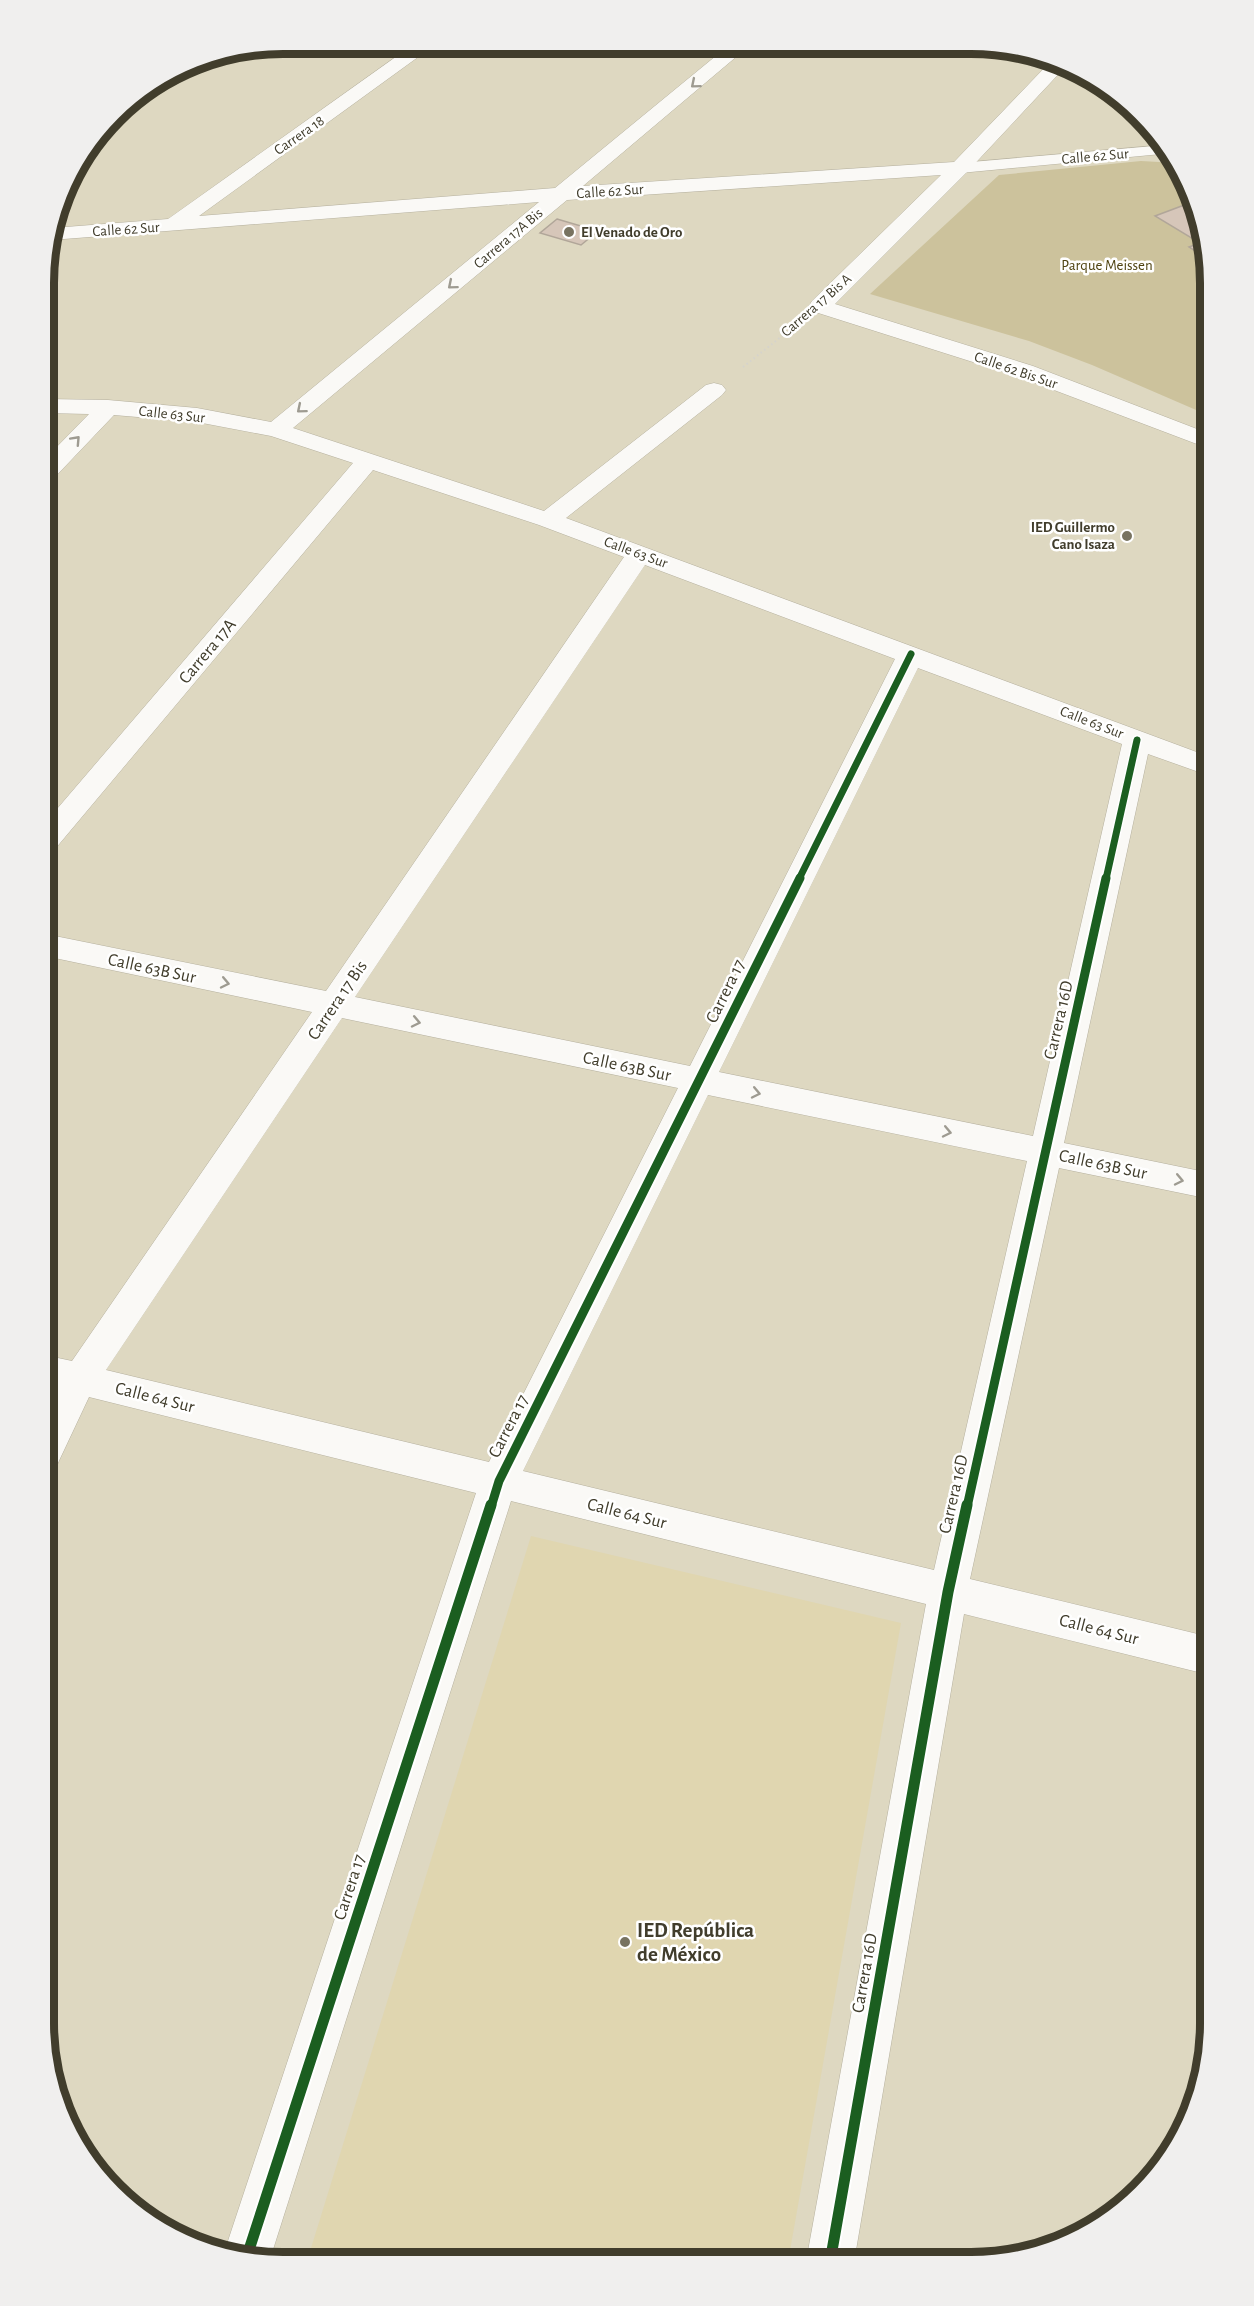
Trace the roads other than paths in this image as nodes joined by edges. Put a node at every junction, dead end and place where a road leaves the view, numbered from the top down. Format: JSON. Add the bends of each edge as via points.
{"nodes":[{"id":1,"x":413,"y":54,"type":"edge"},
{"id":2,"x":730,"y":54,"type":"edge"},
{"id":3,"x":1053,"y":69,"type":"edge"},
{"id":4,"x":1157,"y":150,"type":"edge"},
{"id":5,"x":960,"y":168,"type":"junction"},
{"id":6,"x":562,"y":194,"type":"junction"},
{"id":7,"x":172,"y":225,"type":"junction"},
{"id":8,"x":59,"y":233,"type":"edge"},
{"id":9,"x":820,"y":306,"type":"joint"},
{"id":10,"x":714,"y":390,"type":"road end"},
{"id":11,"x":54,"y":406,"type":"edge"},
{"id":12,"x":108,"y":407,"type":"junction"},
{"id":13,"x":276,"y":430,"type":"junction"},
{"id":14,"x":1200,"y":438,"type":"edge"},
{"id":15,"x":369,"y":459,"type":"junction"},
{"id":16,"x":54,"y":464,"type":"edge"},
{"id":17,"x":548,"y":520,"type":"junction"},
{"id":18,"x":640,"y":553,"type":"junction"},
{"id":19,"x":911,"y":654,"type":"junction"},
{"id":20,"x":1137,"y":740,"type":"junction"},
{"id":21,"x":1200,"y":763,"type":"edge"},
{"id":22,"x":54,"y":831,"type":"edge"},
{"id":23,"x":54,"y":947,"type":"edge"},
{"id":24,"x":333,"y":1005,"type":"junction"},
{"id":25,"x":699,"y":1081,"type":"junction"},
{"id":26,"x":1046,"y":1152,"type":"junction"},
{"id":27,"x":1200,"y":1184,"type":"edge"},
{"id":28,"x":54,"y":1372,"type":"edge"},
{"id":29,"x":80,"y":1379,"type":"junction"},
{"id":30,"x":54,"y":1432,"type":"edge"},
{"id":31,"x":499,"y":1481,"type":"junction"},
{"id":32,"x":948,"y":1592,"type":"junction"},
{"id":33,"x":1200,"y":1654,"type":"edge"},
{"id":34,"x":249,"y":2249,"type":"edge"},
{"id":35,"x":832,"y":2252,"type":"edge"}],
"edges":[{"from":1,"to":7,"type":"street","name":"Carrera 18"},
{"from":2,"to":6,"type":"street","name":"Carrera 17A Bis","one_way":true},
{"from":3,"to":5,"type":"street","name":"Carrera 17 Bis A"},
{"from":4,"to":5,"type":"lane","name":"Calle 62 Sur"},
{"from":5,"to":6,"type":"street","name":"Calle 62 Sur"},
{"from":5,"to":9,"type":"street","name":"Carrera 17 Bis A"},
{"from":6,"to":7,"type":"street","name":"Calle 62 Sur"},
{"from":6,"to":13,"type":"street","name":"Carrera 17A Bis","one_way":true},
{"from":7,"to":8,"type":"street","name":"Calle 62 Sur"},
{"from":9,"to":14,"type":"street","name":"Calle 62 Bis Sur","via":[[1025,371]]},
{"from":10,"to":17,"type":"street"},
{"from":11,"to":12,"type":"street","name":"Calle 63 Sur"},
{"from":12,"to":13,"type":"street","name":"Calle 63 Sur","via":[[197,415]]},
{"from":16,"to":12,"type":"street","one_way":true},
{"from":13,"to":15,"type":"street","name":"Calle 63 Sur"},
{"from":15,"to":17,"type":"street","name":"Calle 63 Sur"},
{"from":15,"to":22,"type":"street","name":"Carrera 17A"},
{"from":17,"to":18,"type":"street","name":"Calle 63 Sur"},
{"from":18,"to":19,"type":"street","name":"Calle 63 Sur"},
{"from":18,"to":24,"type":"street","name":"Carrera 17 Bis"},
{"from":19,"to":20,"type":"street","name":"Calle 63 Sur"},
{"from":19,"to":25,"type":"street","name":"Carrera 17"},
{"from":20,"to":21,"type":"street","name":"Calle 63 Sur"},
{"from":20,"to":26,"type":"street","name":"Carrera 16D"},
{"from":23,"to":24,"type":"street","name":"Calle 63B Sur","one_way":true},
{"from":24,"to":25,"type":"street","name":"Calle 63B Sur","one_way":true},
{"from":24,"to":29,"type":"street","name":"Carrera 17 Bis"},
{"from":25,"to":26,"type":"street","name":"Calle 63B Sur","one_way":true},
{"from":25,"to":31,"type":"street","name":"Carrera 17"},
{"from":26,"to":27,"type":"street","name":"Calle 63B Sur","one_way":true},
{"from":26,"to":32,"type":"street","name":"Carrera 16D"},
{"from":28,"to":29,"type":"street","name":"Calle 64 Sur"},
{"from":29,"to":30,"type":"street","name":"Carrera 17 Bis"},
{"from":29,"to":31,"type":"street","name":"Calle 64 Sur"},
{"from":31,"to":32,"type":"street","name":"Calle 64 Sur"},
{"from":31,"to":34,"type":"street","name":"Carrera 17"},
{"from":32,"to":33,"type":"street","name":"Calle 64 Sur"},
{"from":32,"to":35,"type":"street","name":"Carrera 16D"}]}
